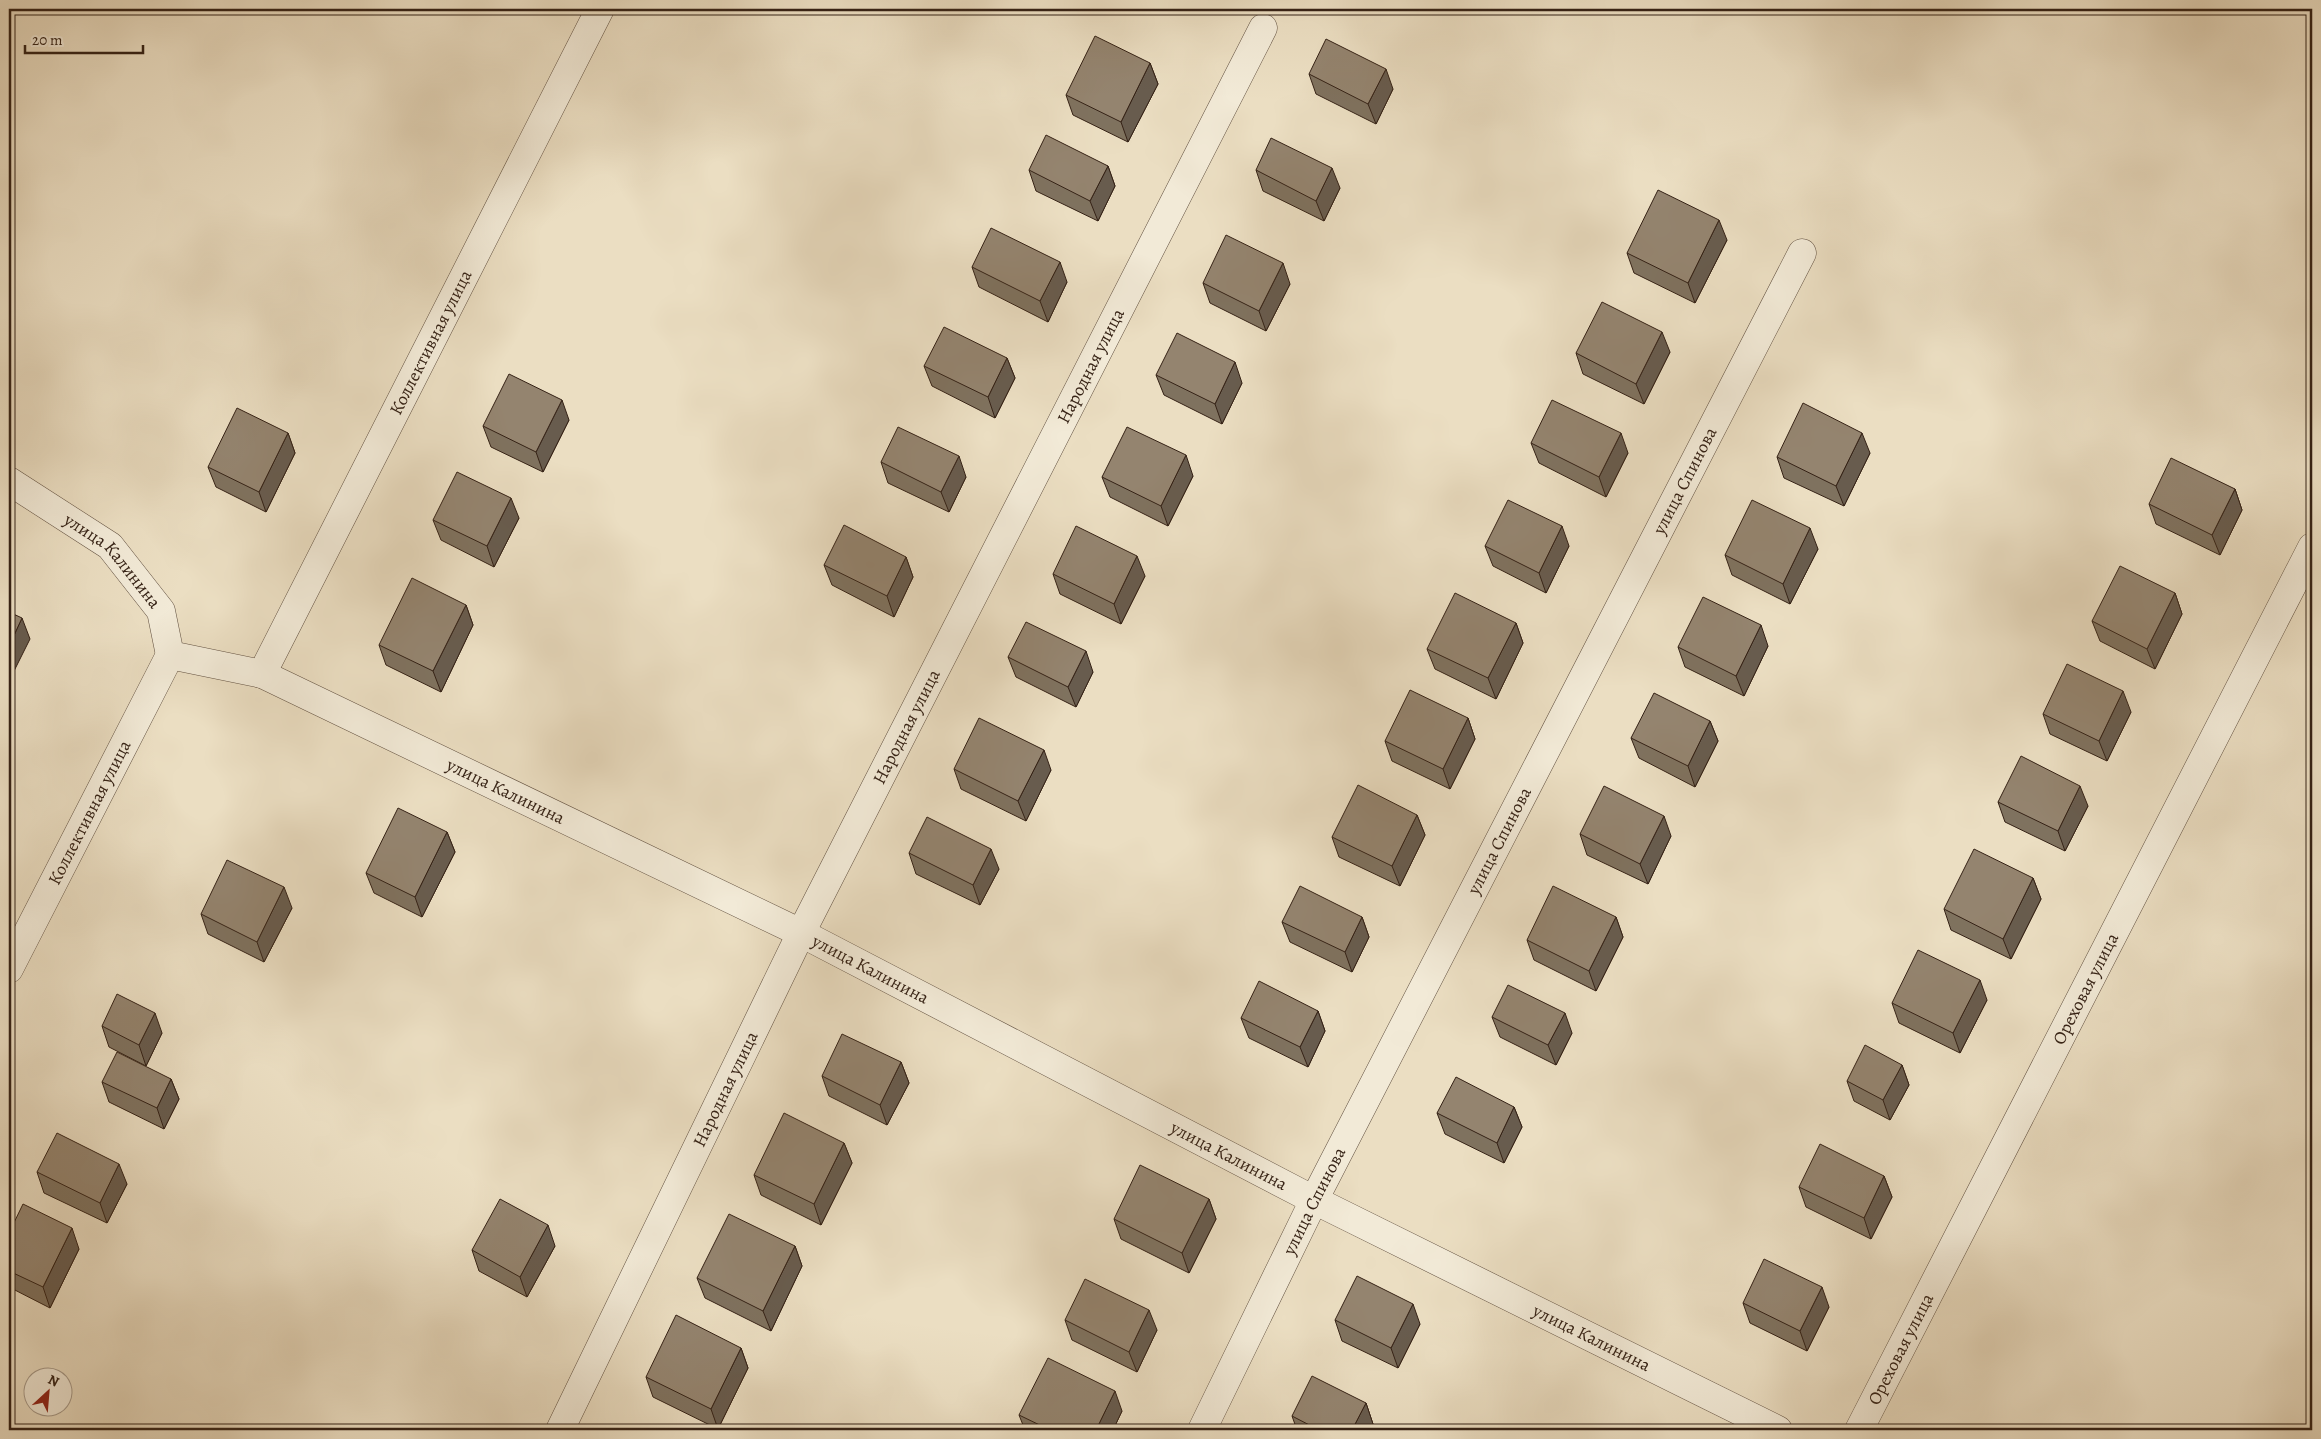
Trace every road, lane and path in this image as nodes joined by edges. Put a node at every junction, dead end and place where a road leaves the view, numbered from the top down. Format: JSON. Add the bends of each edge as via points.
{"nodes":[{"id":1,"x":600,"y":9,"type":"edge"},
{"id":2,"x":1263,"y":28,"type":"dead end"},
{"id":3,"x":1802,"y":253,"type":"dead end"},
{"id":4,"x":9,"y":481,"type":"edge"},
{"id":5,"x":2312,"y":547,"type":"edge"},
{"id":6,"x":170,"y":655,"type":"junction"},
{"id":7,"x":262,"y":674,"type":"junction"},
{"id":8,"x":800,"y":933,"type":"junction"},
{"id":9,"x":9,"y":969,"type":"edge"},
{"id":10,"x":1314,"y":1200,"type":"junction"},
{"id":11,"x":560,"y":1430,"type":"edge"},
{"id":12,"x":1202,"y":1430,"type":"edge"},
{"id":13,"x":1778,"y":1430,"type":"edge"},
{"id":14,"x":1859,"y":1430,"type":"edge"}],
"edges":[{"from":1,"to":7,"type":"street","name":"Коллективная улица"},
{"from":2,"to":8,"type":"street","name":"Народная улица"},
{"from":3,"to":10,"type":"street","name":"улица Спинова"},
{"from":4,"to":6,"type":"street","name":"улица Калинина","via":[[110,546],[161,612]]},
{"from":5,"to":14,"type":"street","name":"Ореховая улица"},
{"from":6,"to":7,"type":"street","name":"улица Калинина"},
{"from":6,"to":9,"type":"street","name":"Коллективная улица"},
{"from":7,"to":8,"type":"street","name":"улица Калинина"},
{"from":8,"to":10,"type":"street","name":"улица Калинина"},
{"from":8,"to":11,"type":"street","name":"Народная улица"},
{"from":10,"to":12,"type":"street","name":"улица Спинова"},
{"from":10,"to":13,"type":"street","name":"улица Калинина"}]}
